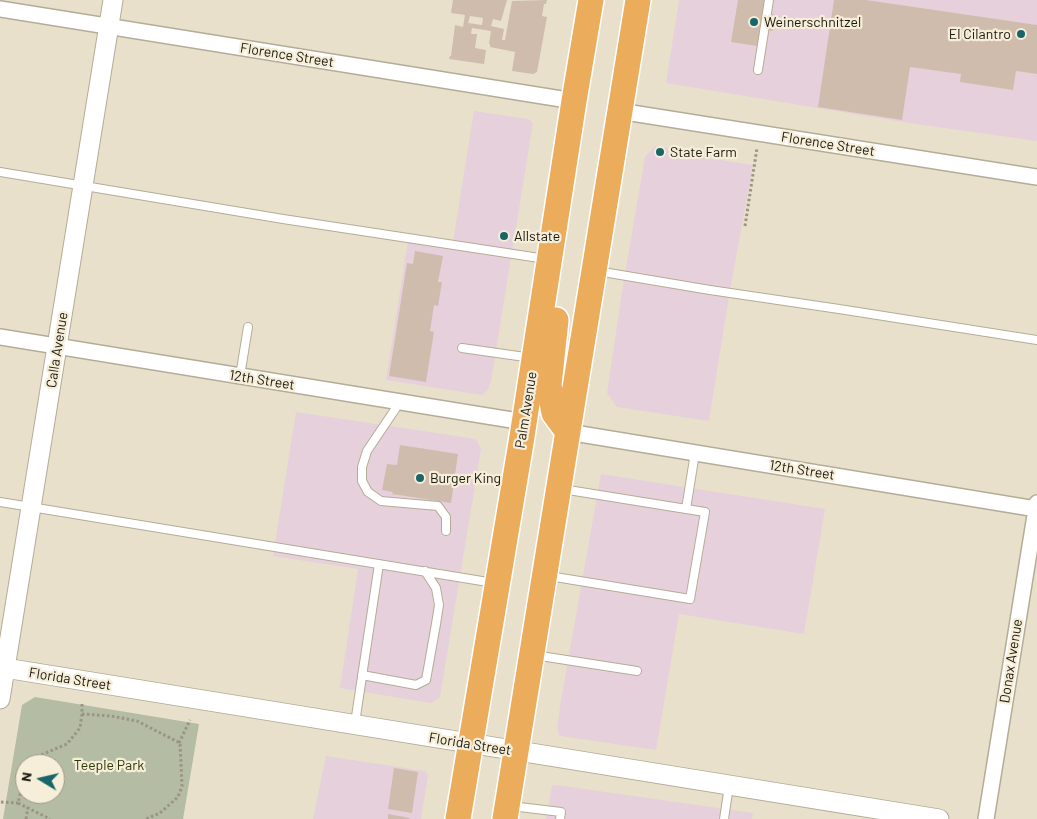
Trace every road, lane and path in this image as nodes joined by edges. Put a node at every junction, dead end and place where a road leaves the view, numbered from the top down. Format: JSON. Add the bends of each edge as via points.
{"nodes":[{"id":1,"x":113,"y":0,"type":"edge"},
{"id":2,"x":591,"y":0,"type":"edge"},
{"id":3,"x":638,"y":0,"type":"edge"},
{"id":4,"x":769,"y":0,"type":"edge"},
{"id":5,"x":0,"y":9,"type":"edge"},
{"id":6,"x":109,"y":26,"type":"junction"},
{"id":7,"x":758,"y":70,"type":"dead end"},
{"id":8,"x":574,"y":101,"type":"junction"},
{"id":9,"x":619,"y":111,"type":"junction"},
{"id":10,"x":759,"y":133,"type":"junction"},
{"id":11,"x":0,"y":172,"type":"edge"},
{"id":12,"x":1037,"y":177,"type":"edge"},
{"id":13,"x":83,"y":185,"type":"junction"},
{"id":14,"x":745,"y":226,"type":"dead end"},
{"id":15,"x":549,"y":259,"type":"junction"},
{"id":16,"x":593,"y":270,"type":"junction"},
{"id":17,"x":248,"y":327,"type":"dead end"},
{"id":18,"x":0,"y":337,"type":"edge"},
{"id":19,"x":1037,"y":340,"type":"edge"},
{"id":20,"x":57,"y":347,"type":"junction"},
{"id":21,"x":462,"y":348,"type":"dead end"},
{"id":22,"x":534,"y":358,"type":"junction"},
{"id":23,"x":240,"y":376,"type":"junction"},
{"id":24,"x":400,"y":402,"type":"junction"},
{"id":25,"x":524,"y":422,"type":"junction"},
{"id":26,"x":568,"y":432,"type":"junction"},
{"id":27,"x":695,"y":453,"type":"junction"},
{"id":28,"x":558,"y":488,"type":"junction"},
{"id":29,"x":0,"y":502,"type":"edge"},
{"id":30,"x":31,"y":507,"type":"junction"},
{"id":31,"x":1037,"y":507,"type":"edge"},
{"id":32,"x":686,"y":509,"type":"junction"},
{"id":33,"x":446,"y":531,"type":"dead end"},
{"id":34,"x":379,"y":564,"type":"junction"},
{"id":35,"x":425,"y":572,"type":"junction"},
{"id":36,"x":544,"y":575,"type":"junction"},
{"id":37,"x":497,"y":584,"type":"junction"},
{"id":38,"x":532,"y":655,"type":"junction"},
{"id":39,"x":2,"y":668,"type":"edge"},
{"id":40,"x":637,"y":672,"type":"dead end"},
{"id":41,"x":362,"y":675,"type":"junction"},
{"id":42,"x":0,"y":699,"type":"edge"},
{"id":43,"x":82,"y":702,"type":"dead end"},
{"id":44,"x":82,"y":714,"type":"junction"},
{"id":45,"x":190,"y":720,"type":"dead end"},
{"id":46,"x":355,"y":725,"type":"junction"},
{"id":47,"x":179,"y":743,"type":"junction"},
{"id":48,"x":470,"y":743,"type":"junction"},
{"id":49,"x":516,"y":751,"type":"junction"},
{"id":50,"x":43,"y":754,"type":"edge"},
{"id":51,"x":729,"y":785,"type":"junction"},
{"id":52,"x":1,"y":802,"type":"edge"},
{"id":53,"x":15,"y":803,"type":"edge"},
{"id":54,"x":20,"y":804,"type":"edge"},
{"id":55,"x":28,"y":808,"type":"junction"},
{"id":56,"x":506,"y":812,"type":"edge"},
{"id":57,"x":561,"y":815,"type":"edge"},
{"id":58,"x":26,"y":819,"type":"edge"},
{"id":59,"x":50,"y":819,"type":"edge"},
{"id":60,"x":146,"y":819,"type":"edge"},
{"id":61,"x":458,"y":819,"type":"edge"},
{"id":62,"x":724,"y":819,"type":"edge"},
{"id":63,"x":939,"y":819,"type":"edge"},
{"id":64,"x":986,"y":819,"type":"edge"}],
"edges":[{"from":1,"to":6,"type":"street","name":"Calla Avenue"},
{"from":2,"to":8,"type":"highway","name":"Palm Avenue"},
{"from":3,"to":9,"type":"highway"},
{"from":4,"to":7,"type":"lane"},
{"from":5,"to":6,"type":"street","name":"Florence Street"},
{"from":6,"to":8,"type":"street","name":"Florence Street"},
{"from":6,"to":13,"type":"street","name":"Calla Avenue"},
{"from":8,"to":15,"type":"highway","name":"Palm Avenue"},
{"from":9,"to":10,"type":"street","name":"Florence Street"},
{"from":9,"to":16,"type":"highway"},
{"from":10,"to":12,"type":"street","name":"Florence Street"},
{"from":10,"to":14,"type":"path"},
{"from":11,"to":13,"type":"lane"},
{"from":13,"to":15,"type":"lane"},
{"from":13,"to":20,"type":"street","name":"Calla Avenue"},
{"from":15,"to":22,"type":"highway","name":"Palm Avenue"},
{"from":15,"to":26,"type":"highway","via":[[558,287],[549,385],[554,413]]},
{"from":16,"to":19,"type":"lane"},
{"from":16,"to":26,"type":"highway"},
{"from":17,"to":23,"type":"lane"},
{"from":18,"to":20,"type":"street","name":"12th Street"},
{"from":20,"to":23,"type":"street","name":"12th Street"},
{"from":20,"to":30,"type":"street","name":"Calla Avenue"},
{"from":21,"to":22,"type":"lane"},
{"from":22,"to":25,"type":"highway","name":"Palm Avenue"},
{"from":23,"to":24,"type":"street","name":"12th Street"},
{"from":24,"to":25,"type":"street","name":"12th Street"},
{"from":24,"to":33,"type":"lane","via":[[367,451],[362,481],[368,492],[381,501],[438,506],[446,517]]},
{"from":25,"to":37,"type":"highway","name":"Palm Avenue"},
{"from":26,"to":27,"type":"street","name":"12th Street"},
{"from":26,"to":28,"type":"highway"},
{"from":27,"to":31,"type":"street","name":"12th Street"},
{"from":27,"to":32,"type":"lane"},
{"from":28,"to":32,"type":"lane"},
{"from":28,"to":36,"type":"highway"},
{"from":29,"to":30,"type":"lane"},
{"from":30,"to":34,"type":"lane"},
{"from":30,"to":39,"type":"street","name":"Calla Avenue"},
{"from":31,"to":64,"type":"street","name":"Donax Avenue"},
{"from":32,"to":36,"type":"lane","via":[[705,512],[690,599]]},
{"from":34,"to":35,"type":"lane"},
{"from":34,"to":41,"type":"lane"},
{"from":35,"to":37,"type":"lane"},
{"from":35,"to":41,"type":"lane","via":[[436,588],[438,605],[426,680],[416,685]]},
{"from":36,"to":38,"type":"highway"},
{"from":37,"to":48,"type":"highway","name":"Palm Avenue"},
{"from":38,"to":40,"type":"lane"},
{"from":38,"to":49,"type":"highway"},
{"from":39,"to":42,"type":"street","name":"Calla Avenue"},
{"from":39,"to":46,"type":"street","name":"Florida Street"},
{"from":41,"to":46,"type":"lane"},
{"from":43,"to":44,"type":"path"},
{"from":44,"to":47,"type":"path","via":[[137,721]]},
{"from":44,"to":50,"type":"path","via":[[80,728],[68,744]]},
{"from":45,"to":47,"type":"path"},
{"from":46,"to":48,"type":"street","name":"Florida Street"},
{"from":47,"to":60,"type":"path","via":[[182,786],[178,797],[160,813]]},
{"from":48,"to":49,"type":"street","name":"Florida Street"},
{"from":48,"to":61,"type":"highway","name":"Palm Avenue"},
{"from":49,"to":51,"type":"street","name":"Florida Street"},
{"from":49,"to":56,"type":"highway"},
{"from":51,"to":62,"type":"lane"},
{"from":51,"to":63,"type":"street","name":"Florida Street"},
{"from":52,"to":53,"type":"path"},
{"from":54,"to":55,"type":"path"},
{"from":55,"to":58,"type":"path"},
{"from":55,"to":59,"type":"path"},
{"from":56,"to":57,"type":"lane"}]}
